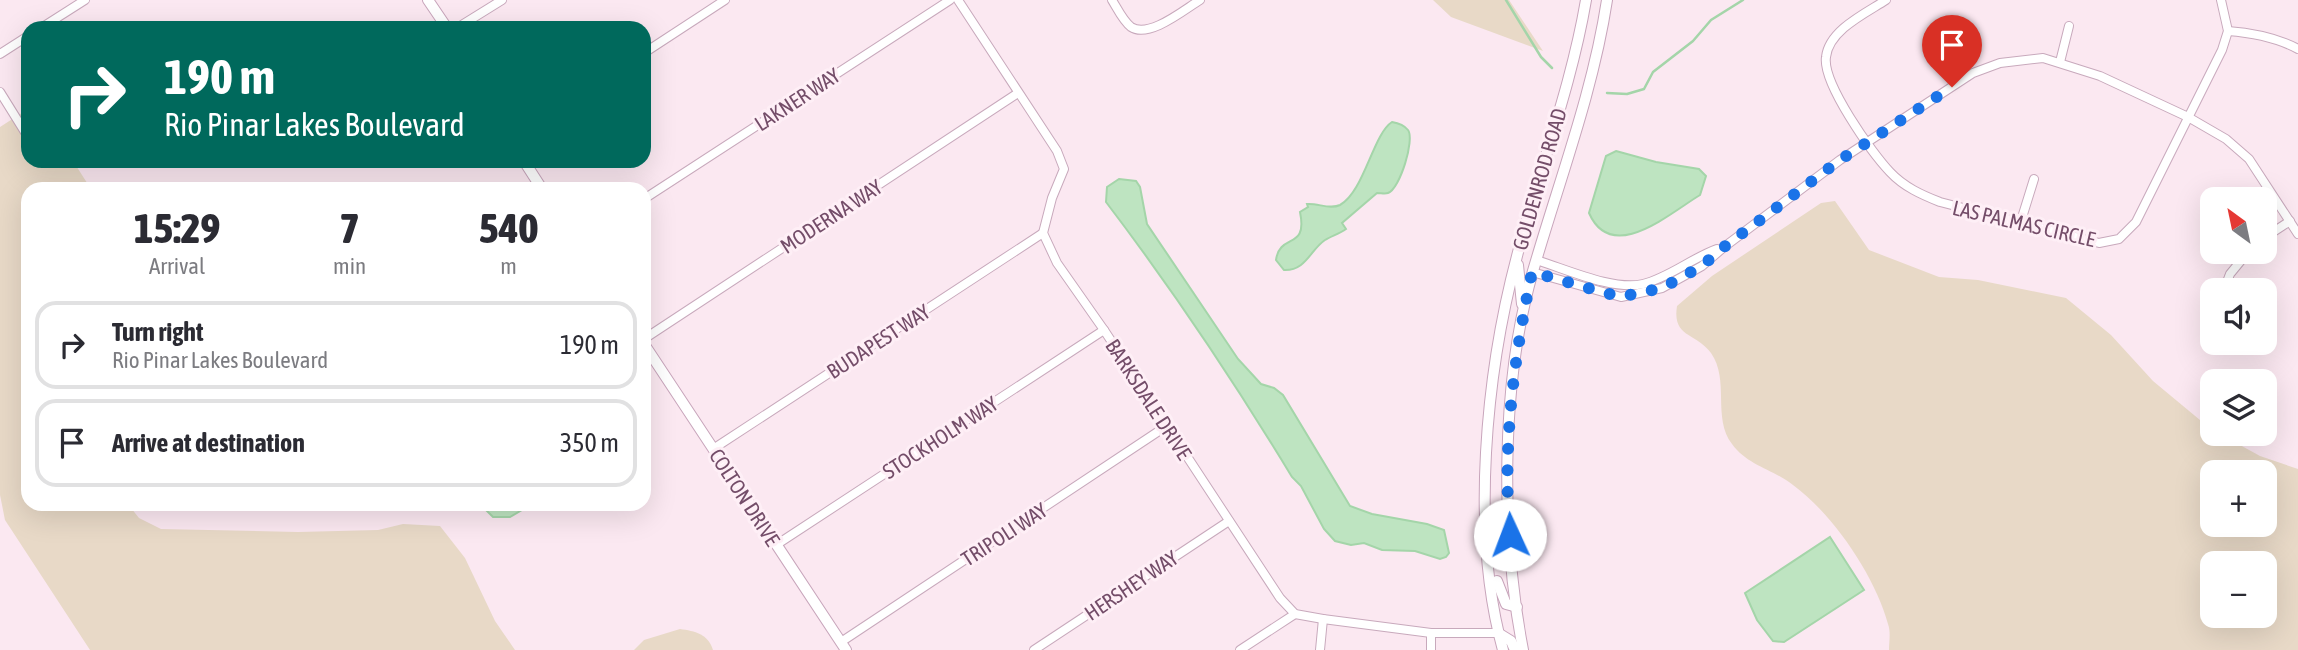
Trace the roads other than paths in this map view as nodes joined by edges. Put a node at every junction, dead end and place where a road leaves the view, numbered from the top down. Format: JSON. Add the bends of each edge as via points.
{"nodes":[{"id":1,"x":85,"y":0,"type":"edge"},
{"id":2,"x":428,"y":0,"type":"edge"},
{"id":3,"x":502,"y":0,"type":"edge"},
{"id":4,"x":724,"y":0,"type":"edge"},
{"id":5,"x":950,"y":0,"type":"edge"},
{"id":6,"x":958,"y":0,"type":"edge"},
{"id":7,"x":1112,"y":0,"type":"edge"},
{"id":8,"x":1200,"y":0,"type":"edge"},
{"id":9,"x":1586,"y":0,"type":"edge"},
{"id":10,"x":1607,"y":0,"type":"edge"},
{"id":11,"x":1886,"y":0,"type":"edge"},
{"id":12,"x":2221,"y":0,"type":"edge"},
{"id":13,"x":52,"y":21,"type":"edge"},
{"id":14,"x":442,"y":21,"type":"edge"},
{"id":15,"x":468,"y":21,"type":"edge"},
{"id":16,"x":2068,"y":26,"type":"dead end"},
{"id":17,"x":2228,"y":31,"type":"junction"},
{"id":18,"x":21,"y":40,"type":"edge"},
{"id":19,"x":651,"y":48,"type":"edge"},
{"id":20,"x":2298,"y":49,"type":"edge"},
{"id":21,"x":0,"y":54,"type":"edge"},
{"id":22,"x":2060,"y":62,"type":"junction"},
{"id":23,"x":0,"y":92,"type":"edge"},
{"id":24,"x":1018,"y":93,"type":"junction"},
{"id":25,"x":2188,"y":117,"type":"junction"},
{"id":26,"x":21,"y":126,"type":"edge"},
{"id":27,"x":1868,"y":141,"type":"junction"},
{"id":28,"x":2034,"y":179,"type":"dead end"},
{"id":29,"x":651,"y":194,"type":"edge"},
{"id":30,"x":1530,"y":212,"type":"junction"},
{"id":31,"x":2290,"y":221,"type":"junction"},
{"id":32,"x":2020,"y":224,"type":"junction"},
{"id":33,"x":2277,"y":230,"type":"edge"},
{"id":34,"x":1043,"y":233,"type":"junction"},
{"id":35,"x":2298,"y":234,"type":"edge"},
{"id":36,"x":1724,"y":247,"type":"junction"},
{"id":37,"x":1517,"y":253,"type":"junction"},
{"id":38,"x":1536,"y":260,"type":"junction"},
{"id":39,"x":1532,"y":272,"type":"junction"},
{"id":40,"x":1523,"y":314,"type":"junction"},
{"id":41,"x":1104,"y":330,"type":"junction"},
{"id":42,"x":651,"y":333,"type":"edge"},
{"id":43,"x":651,"y":355,"type":"edge"},
{"id":44,"x":1168,"y":425,"type":"junction"},
{"id":45,"x":713,"y":449,"type":"junction"},
{"id":46,"x":1229,"y":521,"type":"junction"},
{"id":47,"x":776,"y":545,"type":"junction"},
{"id":48,"x":1488,"y":555,"type":"junction"},
{"id":49,"x":1517,"y":607,"type":"junction"},
{"id":50,"x":1295,"y":614,"type":"junction"},
{"id":51,"x":1323,"y":619,"type":"junction"},
{"id":52,"x":1431,"y":633,"type":"junction"},
{"id":53,"x":1499,"y":633,"type":"junction"},
{"id":54,"x":843,"y":646,"type":"edge"},
{"id":55,"x":1034,"y":650,"type":"edge"},
{"id":56,"x":1240,"y":650,"type":"edge"},
{"id":57,"x":1320,"y":650,"type":"edge"},
{"id":58,"x":1431,"y":650,"type":"edge"},
{"id":59,"x":1503,"y":650,"type":"edge"},
{"id":60,"x":1515,"y":650,"type":"edge"},
{"id":61,"x":1523,"y":650,"type":"edge"}],
"edges":[{"from":1,"to":13,"type":"street"},
{"from":2,"to":14,"type":"main road"},
{"from":3,"to":15,"type":"street"},
{"from":4,"to":19,"type":"street"},
{"from":5,"to":29,"type":"street","name":"LAKNER WAY"},
{"from":6,"to":24,"type":"street"},
{"from":7,"to":8,"type":"street","via":[[1131,27],[1142,31]]},
{"from":9,"to":30,"type":"main road","name":"GOLDENROD ROAD","via":[[1578,45]]},
{"from":10,"to":38,"type":"main road","name":"GOLDENROD ROAD","via":[[1600,45]]},
{"from":11,"to":27,"type":"street","name":"LAS PALMAS CIRCLE","via":[[1834,37],[1825,56],[1827,75]]},
{"from":12,"to":17,"type":"street"},
{"from":16,"to":22,"type":"street"},
{"from":17,"to":20,"type":"street","via":[[2268,37]]},
{"from":17,"to":25,"type":"street","name":"LAS PALMAS CIRCLE"},
{"from":18,"to":21,"type":"street"},
{"from":22,"to":25,"type":"street"},
{"from":22,"to":27,"type":"street","via":[[2043,58],[2011,61],[1973,73]]},
{"from":23,"to":26,"type":"street"},
{"from":24,"to":34,"type":"street","via":[[1064,169]]},
{"from":24,"to":42,"type":"street","name":"MODERNA WAY"},
{"from":25,"to":31,"type":"street","via":[[2249,159]]},
{"from":25,"to":32,"type":"street","name":"LAS PALMAS CIRCLE","via":[[2136,222],[2119,239],[2099,243]]},
{"from":27,"to":32,"type":"street","name":"LAS PALMAS CIRCLE","via":[[1890,172],[1917,194]]},
{"from":27,"to":36,"type":"street"},
{"from":28,"to":32,"type":"street"},
{"from":30,"to":37,"type":"main road","name":"GOLDENROD ROAD"},
{"from":30,"to":39,"type":"main road","via":[[1526,250]]},
{"from":31,"to":33,"type":"street"},
{"from":31,"to":35,"type":"street"},
{"from":34,"to":41,"type":"street","name":"BARKSDALE DRIVE","via":[[1057,262]]},
{"from":34,"to":45,"type":"street","name":"BUDAPEST WAY"},
{"from":36,"to":38,"type":"street","via":[[1642,284],[1617,285]]},
{"from":36,"to":39,"type":"street","via":[[1702,266],[1662,288],[1620,297]]},
{"from":37,"to":40,"type":"main road"},
{"from":37,"to":48,"type":"main road","name":"GOLDENROD ROAD","via":[[1493,364],[1486,474]]},
{"from":38,"to":39,"type":"main road","name":"GOLDENROD ROAD"},
{"from":39,"to":40,"type":"main road","name":"GOLDENROD ROAD"},
{"from":40,"to":49,"type":"main road","name":"GOLDENROD ROAD","via":[[1516,355],[1508,516]]},
{"from":41,"to":44,"type":"street","name":"BARKSDALE DRIVE"},
{"from":41,"to":47,"type":"street","name":"STOCKHOLM WAY"},
{"from":43,"to":45,"type":"main road","name":"COLTON DRIVE"},
{"from":44,"to":46,"type":"street","name":"BARKSDALE DRIVE"},
{"from":44,"to":54,"type":"street","name":"TRIPOLI WAY"},
{"from":45,"to":47,"type":"main road","name":"COLTON DRIVE"},
{"from":46,"to":50,"type":"street","name":"BARKSDALE DRIVE"},
{"from":46,"to":55,"type":"street","name":"HERSHEY WAY"},
{"from":47,"to":54,"type":"main road","name":"COLTON DRIVE"},
{"from":48,"to":49,"type":"main road","via":[[1506,604]]},
{"from":48,"to":53,"type":"main road","name":"GOLDENROD ROAD"},
{"from":49,"to":61,"type":"main road","name":"GOLDENROD ROAD"},
{"from":50,"to":51,"type":"street"},
{"from":50,"to":56,"type":"street"},
{"from":51,"to":52,"type":"street"},
{"from":51,"to":57,"type":"street"},
{"from":52,"to":53,"type":"street"},
{"from":52,"to":58,"type":"street"},
{"from":53,"to":59,"type":"main road","name":"GOLDENROD ROAD"},
{"from":53,"to":60,"type":"main road"}]}
